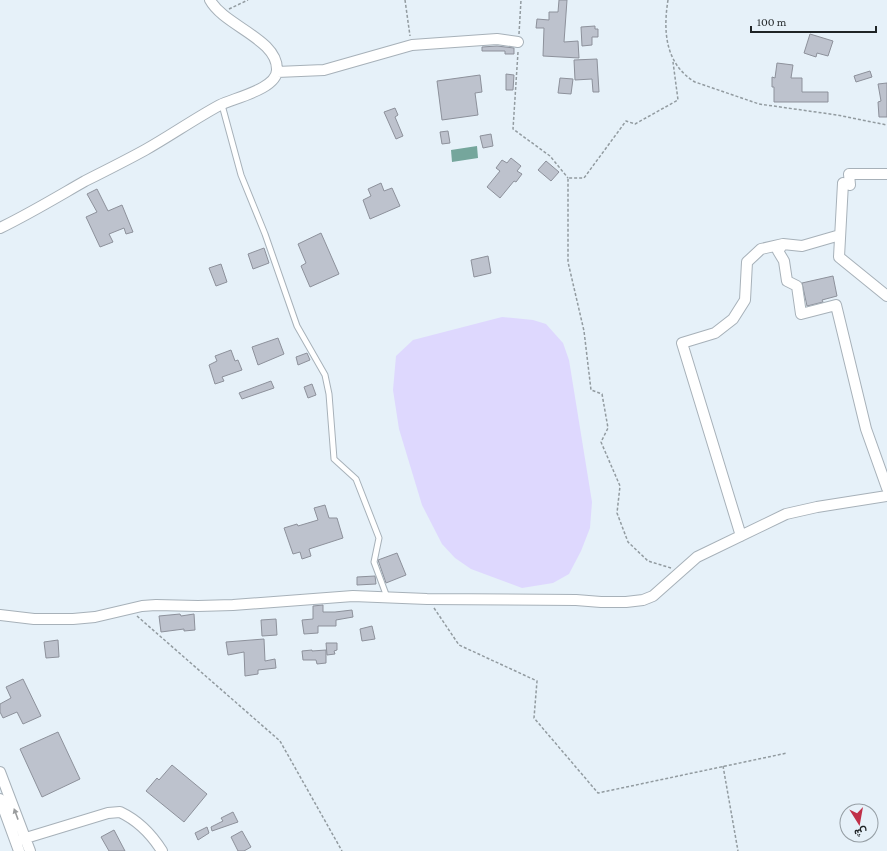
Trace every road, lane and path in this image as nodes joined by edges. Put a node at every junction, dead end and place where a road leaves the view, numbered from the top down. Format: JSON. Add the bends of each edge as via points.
{"nodes":[{"id":1,"x":210,"y":0,"type":"edge"},
{"id":2,"x":248,"y":0,"type":"edge"},
{"id":3,"x":405,"y":0,"type":"edge"},
{"id":4,"x":521,"y":0,"type":"edge"},
{"id":5,"x":668,"y":0,"type":"edge"},
{"id":6,"x":221,"y":14,"type":"junction"},
{"id":7,"x":518,"y":42,"type":"junction"},
{"id":8,"x":412,"y":46,"type":"junction"},
{"id":9,"x":674,"y":62,"type":"junction"},
{"id":10,"x":277,"y":72,"type":"junction"},
{"id":11,"x":222,"y":105,"type":"junction"},
{"id":12,"x":887,"y":125,"type":"edge"},
{"id":13,"x":887,"y":174,"type":"edge"},
{"id":14,"x":568,"y":178,"type":"junction"},
{"id":15,"x":0,"y":228,"type":"edge"},
{"id":16,"x":840,"y":235,"type":"junction"},
{"id":17,"x":783,"y":244,"type":"junction"},
{"id":18,"x":887,"y":296,"type":"edge"},
{"id":19,"x":887,"y":488,"type":"edge"},
{"id":20,"x":887,"y":496,"type":"edge"},
{"id":21,"x":741,"y":536,"type":"junction"},
{"id":22,"x":682,"y":570,"type":"junction"},
{"id":23,"x":387,"y":597,"type":"junction"},
{"id":24,"x":427,"y":599,"type":"junction"},
{"id":25,"x":128,"y":609,"type":"junction"},
{"id":26,"x":0,"y":615,"type":"edge"},
{"id":27,"x":787,"y":753,"type":"dead end"},
{"id":28,"x":723,"y":766,"type":"junction"},
{"id":29,"x":0,"y":772,"type":"edge"},
{"id":30,"x":0,"y":799,"type":"edge"},
{"id":31,"x":20,"y":839,"type":"junction"},
{"id":32,"x":19,"y":851,"type":"edge"},
{"id":33,"x":30,"y":851,"type":"edge"},
{"id":34,"x":162,"y":851,"type":"edge"},
{"id":35,"x":342,"y":851,"type":"edge"},
{"id":36,"x":738,"y":851,"type":"edge"}],
"edges":[{"from":1,"to":6,"type":"street"},
{"from":2,"to":6,"type":"path"},
{"from":3,"to":8,"type":"path"},
{"from":4,"to":7,"type":"path"},
{"from":5,"to":9,"type":"path","via":[[667,40]]},
{"from":6,"to":10,"type":"street","via":[[265,45],[275,59]]},
{"from":7,"to":8,"type":"street","via":[[497,39]]},
{"from":7,"to":14,"type":"path","via":[[513,129],[550,156]]},
{"from":8,"to":10,"type":"street","via":[[324,70]]},
{"from":9,"to":12,"type":"path","via":[[695,82],[759,104]]},
{"from":9,"to":14,"type":"path","via":[[678,100],[634,124],[626,121],[584,178]]},
{"from":10,"to":11,"type":"street","via":[[275,79],[268,84]]},
{"from":11,"to":15,"type":"street","via":[[145,150]]},
{"from":11,"to":23,"type":"lane","via":[[241,175],[297,326],[325,375],[334,459],[356,479],[379,538],[374,562]]},
{"from":13,"to":16,"type":"street","via":[[849,174],[850,185],[844,183]]},
{"from":14,"to":22,"type":"path","via":[[568,262],[584,331],[591,390],[602,394],[608,428],[601,442],[620,486],[617,513],[628,542],[648,561]]},
{"from":16,"to":17,"type":"street","via":[[802,246]]},
{"from":16,"to":18,"type":"street","via":[[839,257]]},
{"from":17,"to":19,"type":"street","via":[[778,251],[784,261],[786,281],[797,286],[801,314],[836,305],[866,429]]},
{"from":17,"to":21,"type":"street","via":[[761,248],[747,262],[746,300],[734,319],[715,333],[682,343]]},
{"from":20,"to":21,"type":"street","via":[[786,514]]},
{"from":21,"to":22,"type":"street","via":[[697,557]]},
{"from":22,"to":24,"type":"street","via":[[653,596],[626,602]]},
{"from":23,"to":24,"type":"street"},
{"from":23,"to":25,"type":"street","via":[[353,596],[198,606],[156,605]]},
{"from":24,"to":28,"type":"path","via":[[459,645],[537,681],[534,718],[598,793]]},
{"from":25,"to":26,"type":"street","via":[[73,619],[34,619]]},
{"from":25,"to":35,"type":"path","via":[[280,741]]},
{"from":27,"to":28,"type":"path"},
{"from":28,"to":36,"type":"path"},
{"from":31,"to":29,"type":"street","one_way":true},
{"from":30,"to":31,"type":"street"},
{"from":31,"to":32,"type":"street"},
{"from":31,"to":33,"type":"street"},
{"from":31,"to":34,"type":"street","via":[[108,813],[120,812],[142,826]]}]}
